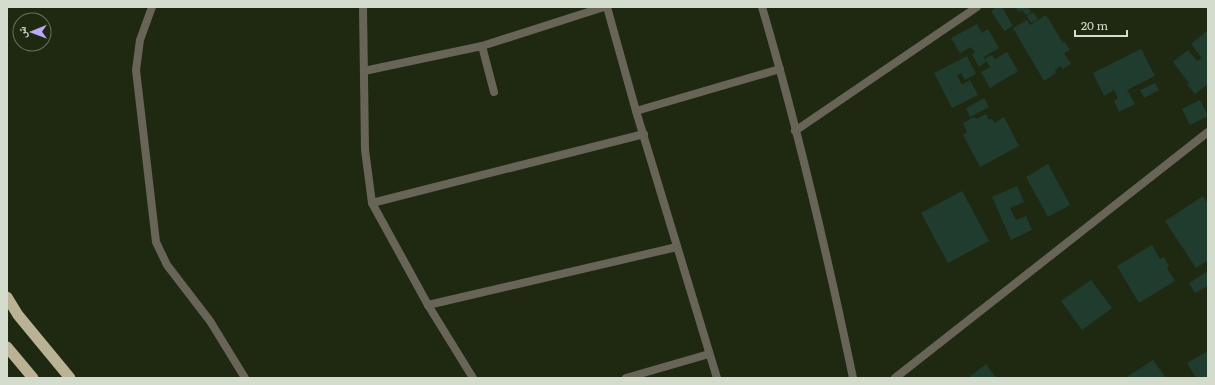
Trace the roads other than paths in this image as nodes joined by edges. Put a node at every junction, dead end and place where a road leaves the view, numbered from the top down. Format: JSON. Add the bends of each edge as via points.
{"nodes":[{"id":1,"x":152,"y":7,"type":"edge"},
{"id":2,"x":363,"y":7,"type":"edge"},
{"id":3,"x":606,"y":7,"type":"edge"},
{"id":4,"x":762,"y":7,"type":"edge"},
{"id":5,"x":977,"y":7,"type":"edge"},
{"id":6,"x":482,"y":46,"type":"junction"},
{"id":7,"x":780,"y":69,"type":"junction"},
{"id":8,"x":364,"y":71,"type":"junction"},
{"id":9,"x":494,"y":92,"type":"dead end"},
{"id":10,"x":636,"y":111,"type":"junction"},
{"id":11,"x":796,"y":131,"type":"junction"},
{"id":12,"x":1208,"y":132,"type":"edge"},
{"id":13,"x":644,"y":134,"type":"junction"},
{"id":14,"x":372,"y":203,"type":"junction"},
{"id":15,"x":677,"y":247,"type":"junction"},
{"id":16,"x":7,"y":297,"type":"edge"},
{"id":17,"x":428,"y":305,"type":"junction"},
{"id":18,"x":7,"y":347,"type":"edge"},
{"id":19,"x":709,"y":354,"type":"junction"},
{"id":20,"x":33,"y":378,"type":"edge"},
{"id":21,"x":70,"y":378,"type":"edge"},
{"id":22,"x":245,"y":378,"type":"edge"},
{"id":23,"x":473,"y":378,"type":"edge"},
{"id":24,"x":626,"y":378,"type":"edge"},
{"id":25,"x":717,"y":378,"type":"edge"},
{"id":26,"x":853,"y":378,"type":"edge"},
{"id":27,"x":895,"y":378,"type":"edge"}],
"edges":[{"from":1,"to":22,"type":"street","via":[[140,40],[136,70],[156,242],[167,266],[210,322]]},
{"from":2,"to":8,"type":"street"},
{"from":3,"to":6,"type":"street"},
{"from":3,"to":10,"type":"street"},
{"from":4,"to":7,"type":"street"},
{"from":5,"to":11,"type":"street"},
{"from":6,"to":8,"type":"street"},
{"from":6,"to":9,"type":"street"},
{"from":7,"to":10,"type":"street"},
{"from":7,"to":11,"type":"street"},
{"from":8,"to":14,"type":"street","via":[[365,150]]},
{"from":10,"to":13,"type":"street"},
{"from":11,"to":26,"type":"street","via":[[829,265]]},
{"from":12,"to":27,"type":"street"},
{"from":13,"to":14,"type":"street"},
{"from":13,"to":15,"type":"street"},
{"from":14,"to":17,"type":"street"},
{"from":15,"to":17,"type":"street"},
{"from":15,"to":19,"type":"street"},
{"from":16,"to":21,"type":"highway"},
{"from":17,"to":23,"type":"street"},
{"from":18,"to":20,"type":"highway"},
{"from":19,"to":24,"type":"street"},
{"from":19,"to":25,"type":"street"}]}
